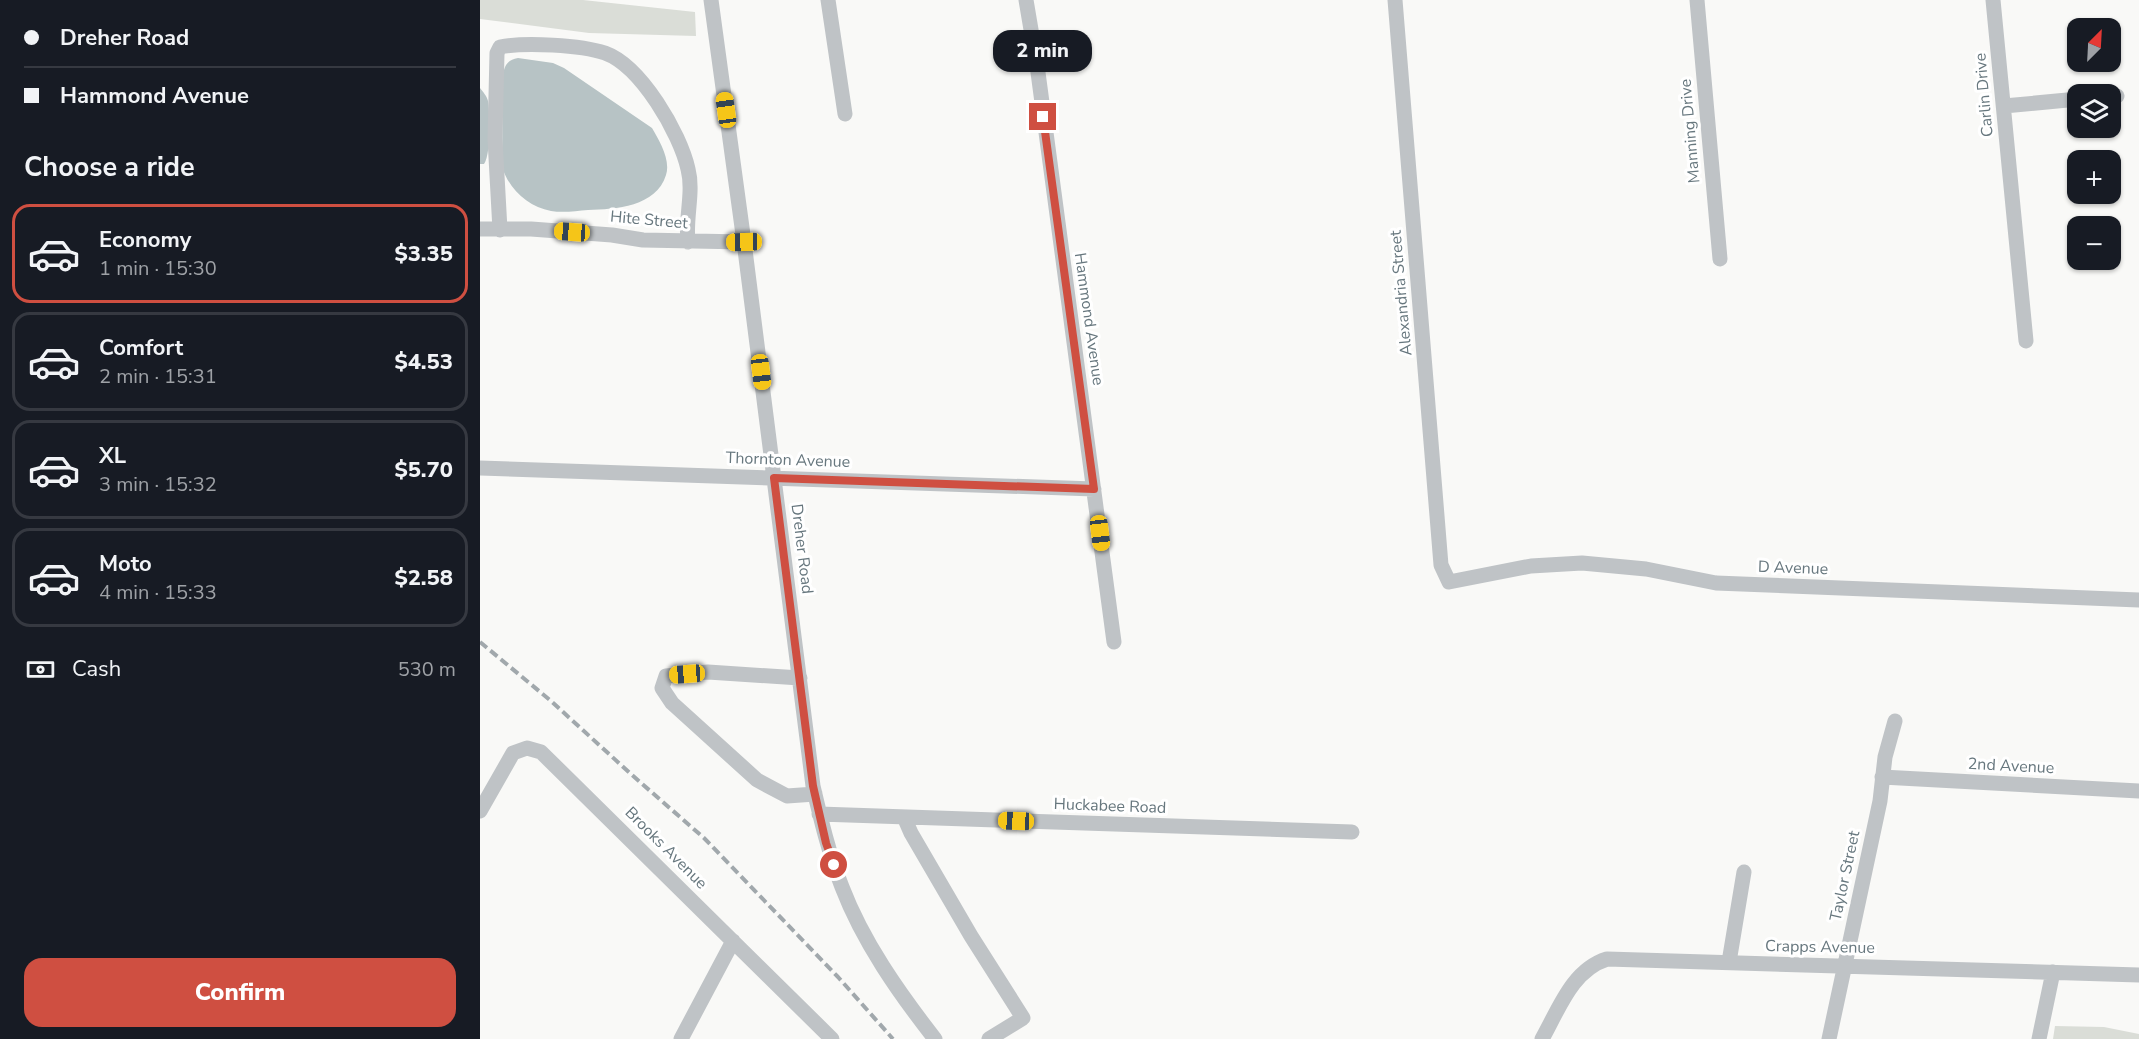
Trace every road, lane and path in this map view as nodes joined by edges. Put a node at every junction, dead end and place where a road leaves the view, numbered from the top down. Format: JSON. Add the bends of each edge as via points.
{"nodes":[{"id":1,"x":711,"y":0,"type":"edge"},
{"id":2,"x":828,"y":0,"type":"edge"},
{"id":3,"x":1026,"y":0,"type":"edge"},
{"id":4,"x":1395,"y":0,"type":"edge"},
{"id":5,"x":1697,"y":0,"type":"edge"},
{"id":6,"x":1993,"y":0,"type":"edge"},
{"id":7,"x":2067,"y":100,"type":"edge"},
{"id":8,"x":2004,"y":106,"type":"junction"},
{"id":9,"x":845,"y":114,"type":"dead end"},
{"id":10,"x":480,"y":229,"type":"edge"},
{"id":11,"x":500,"y":230,"type":"junction"},
{"id":12,"x":688,"y":242,"type":"junction"},
{"id":13,"x":744,"y":242,"type":"junction"},
{"id":14,"x":1720,"y":259,"type":"dead end"},
{"id":15,"x":2026,"y":341,"type":"dead end"},
{"id":16,"x":480,"y":468,"type":"edge"},
{"id":17,"x":774,"y":478,"type":"junction"},
{"id":18,"x":1094,"y":489,"type":"junction"},
{"id":19,"x":1449,"y":582,"type":"joint"},
{"id":20,"x":2139,"y":600,"type":"edge"},
{"id":21,"x":1114,"y":642,"type":"dead end"},
{"id":22,"x":800,"y":678,"type":"junction"},
{"id":23,"x":1895,"y":721,"type":"dead end"},
{"id":24,"x":1882,"y":777,"type":"junction"},
{"id":25,"x":2139,"y":791,"type":"edge"},
{"id":26,"x":815,"y":794,"type":"junction"},
{"id":27,"x":481,"y":806,"type":"edge"},
{"id":28,"x":819,"y":814,"type":"junction"},
{"id":29,"x":904,"y":817,"type":"junction"},
{"id":30,"x":1352,"y":832,"type":"dead end"},
{"id":31,"x":1744,"y":872,"type":"dead end"},
{"id":32,"x":733,"y":941,"type":"junction"},
{"id":33,"x":1729,"y":962,"type":"junction"},
{"id":34,"x":1845,"y":965,"type":"junction"},
{"id":35,"x":2053,"y":972,"type":"junction"},
{"id":36,"x":2139,"y":975,"type":"edge"},
{"id":37,"x":681,"y":1039,"type":"edge"},
{"id":38,"x":832,"y":1039,"type":"edge"},
{"id":39,"x":935,"y":1039,"type":"edge"},
{"id":40,"x":989,"y":1039,"type":"edge"},
{"id":41,"x":1542,"y":1039,"type":"edge"},
{"id":42,"x":1829,"y":1039,"type":"edge"},
{"id":43,"x":2039,"y":1039,"type":"edge"}],
"edges":[{"from":1,"to":13,"type":"street","name":"Dreher Road"},
{"from":2,"to":9,"type":"street"},
{"from":3,"to":18,"type":"street","name":"Hammond Avenue"},
{"from":4,"to":19,"type":"street","name":"Alexandria Street","via":[[1440,554]]},
{"from":5,"to":14,"type":"street","name":"Manning Drive"},
{"from":6,"to":8,"type":"street","name":"Carlin Drive"},
{"from":7,"to":8,"type":"street"},
{"from":8,"to":15,"type":"street","name":"Carlin Drive"},
{"from":10,"to":11,"type":"street","name":"Hite Street"},
{"from":11,"to":12,"type":"street","name":"Hite Street","via":[[612,234]]},
{"from":11,"to":12,"type":"street","via":[[495,139],[497,53],[500,46],[556,46],[605,53],[618,60],[665,114],[689,170]]},
{"from":12,"to":13,"type":"street","name":"Hite Street"},
{"from":13,"to":17,"type":"street","name":"Dreher Road"},
{"from":16,"to":17,"type":"street","name":"Thornton Avenue"},
{"from":17,"to":18,"type":"street","name":"Thornton Avenue"},
{"from":17,"to":22,"type":"street","name":"Dreher Road"},
{"from":18,"to":21,"type":"street","name":"Hammond Avenue"},
{"from":19,"to":20,"type":"street","name":"D Avenue","via":[[1531,566],[1582,563],[1646,569],[1716,583]]},
{"from":22,"to":26,"type":"street","name":"Dreher Road"},
{"from":22,"to":26,"type":"street","via":[[708,672],[666,676],[662,688],[672,703],[758,780],[787,796]]},
{"from":23,"to":24,"type":"street","name":"Taylor Street"},
{"from":24,"to":25,"type":"street","name":"2nd Avenue"},
{"from":24,"to":34,"type":"street","name":"Taylor Street"},
{"from":26,"to":28,"type":"street","name":"Dreher Road"},
{"from":27,"to":32,"type":"street","name":"Brooks Avenue","via":[[513,753],[527,748],[541,752]]},
{"from":28,"to":29,"type":"street","name":"Huckabee Road"},
{"from":28,"to":39,"type":"street","name":"Dreher Road","via":[[841,886],[857,921]]},
{"from":29,"to":30,"type":"street","name":"Huckabee Road"},
{"from":29,"to":40,"type":"street","via":[[965,926],[1023,1018]]},
{"from":31,"to":33,"type":"street"},
{"from":32,"to":37,"type":"street"},
{"from":32,"to":38,"type":"street","name":"Brooks Avenue"},
{"from":33,"to":34,"type":"street","name":"Crapps Avenue"},
{"from":33,"to":41,"type":"street","name":"Crapps Avenue","via":[[1607,959],[1595,963],[1569,990]]},
{"from":34,"to":35,"type":"street","name":"Crapps Avenue"},
{"from":34,"to":42,"type":"street","name":"Taylor Street"},
{"from":35,"to":36,"type":"street","name":"Crapps Avenue"},
{"from":35,"to":43,"type":"street"}]}
